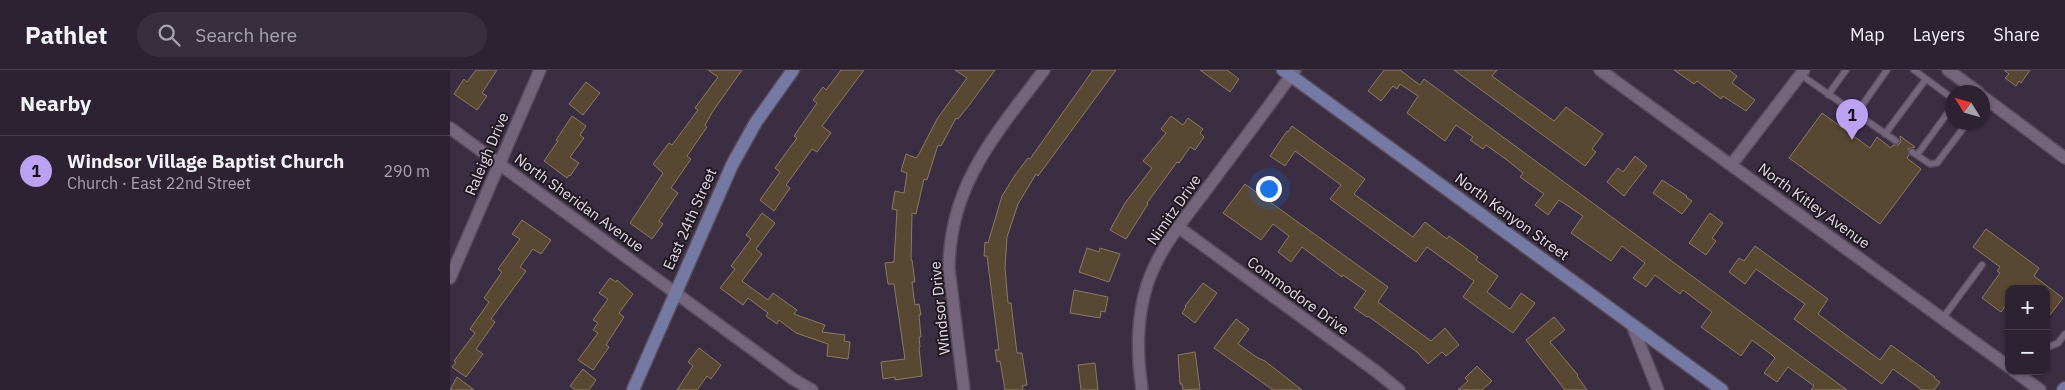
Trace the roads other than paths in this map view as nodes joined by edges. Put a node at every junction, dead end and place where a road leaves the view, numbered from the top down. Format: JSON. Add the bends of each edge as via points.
{"nodes":[{"id":1,"x":540,"y":70,"type":"edge"},
{"id":2,"x":793,"y":70,"type":"edge"},
{"id":3,"x":1044,"y":70,"type":"edge"},
{"id":4,"x":1600,"y":70,"type":"edge"},
{"id":5,"x":1846,"y":70,"type":"edge"},
{"id":6,"x":1888,"y":70,"type":"edge"},
{"id":7,"x":1914,"y":70,"type":"edge"},
{"id":8,"x":1948,"y":70,"type":"edge"},
{"id":9,"x":1290,"y":72,"type":"edge"},
{"id":10,"x":1803,"y":73,"type":"edge"},
{"id":11,"x":1926,"y":78,"type":"junction"},
{"id":12,"x":1961,"y":85,"type":"edge"},
{"id":13,"x":1945,"y":93,"type":"edge"},
{"id":14,"x":1828,"y":95,"type":"junction"},
{"id":15,"x":1990,"y":103,"type":"edge"},
{"id":16,"x":1856,"y":114,"type":"junction"},
{"id":17,"x":1945,"y":116,"type":"edge"},
{"id":18,"x":450,"y":128,"type":"edge"},
{"id":19,"x":1962,"y":130,"type":"edge"},
{"id":20,"x":1885,"y":134,"type":"junction"},
{"id":21,"x":1896,"y":141,"type":"dead end"},
{"id":22,"x":2065,"y":158,"type":"edge"},
{"id":23,"x":500,"y":164,"type":"junction"},
{"id":24,"x":1732,"y":164,"type":"junction"},
{"id":25,"x":1178,"y":228,"type":"junction"},
{"id":26,"x":1982,"y":265,"type":"dead end"},
{"id":27,"x":450,"y":278,"type":"edge"},
{"id":28,"x":676,"y":292,"type":"junction"},
{"id":29,"x":1942,"y":319,"type":"junction"},
{"id":30,"x":1632,"y":325,"type":"junction"},
{"id":31,"x":2065,"y":334,"type":"edge"},
{"id":32,"x":2050,"y":346,"type":"edge"},
{"id":33,"x":2005,"y":364,"type":"edge"},
{"id":34,"x":2020,"y":375,"type":"edge"},
{"id":35,"x":633,"y":390,"type":"edge"},
{"id":36,"x":812,"y":390,"type":"edge"},
{"id":37,"x":964,"y":390,"type":"edge"},
{"id":38,"x":1142,"y":390,"type":"edge"},
{"id":39,"x":1399,"y":390,"type":"edge"},
{"id":40,"x":1658,"y":390,"type":"edge"},
{"id":41,"x":1722,"y":390,"type":"edge"},
{"id":42,"x":2040,"y":390,"type":"edge"}],
"edges":[{"from":1,"to":23,"type":"street","name":"Raleigh Drive"},
{"from":2,"to":28,"type":"street","name":"East 24th Street","via":[[732,165]]},
{"from":3,"to":37,"type":"street","name":"Windsor Drive","via":[[979,159],[967,180],[956,215],[949,251],[949,276]]},
{"from":4,"to":24,"type":"street","name":"North Kitley Avenue"},
{"from":5,"to":14,"type":"lane"},
{"from":6,"to":16,"type":"lane"},
{"from":7,"to":11,"type":"lane"},
{"from":8,"to":12,"type":"street"},
{"from":9,"to":25,"type":"street","name":"Nimitz Drive"},
{"from":9,"to":30,"type":"street","name":"North Kenyon Street"},
{"from":10,"to":14,"type":"lane"},
{"from":10,"to":24,"type":"street"},
{"from":11,"to":13,"type":"lane"},
{"from":11,"to":20,"type":"lane"},
{"from":14,"to":16,"type":"lane"},
{"from":15,"to":22,"type":"street"},
{"from":16,"to":20,"type":"lane"},
{"from":17,"to":19,"type":"lane","via":[[1914,154],[1930,164],[1937,163]]},
{"from":18,"to":23,"type":"street","name":"North Sheridan Avenue"},
{"from":20,"to":21,"type":"lane"},
{"from":23,"to":27,"type":"street","name":"Raleigh Drive"},
{"from":23,"to":28,"type":"street","name":"North Sheridan Avenue"},
{"from":24,"to":29,"type":"street","name":"North Kitley Avenue"},
{"from":25,"to":38,"type":"street","name":"Nimitz Drive","via":[[1156,265],[1141,312],[1138,349]]},
{"from":25,"to":39,"type":"street","name":"Commodore Drive"},
{"from":26,"to":29,"type":"lane"},
{"from":28,"to":35,"type":"street","name":"East 24th Street"},
{"from":28,"to":36,"type":"street","name":"North Sheridan Avenue"},
{"from":29,"to":33,"type":"street","name":"North Kitley Avenue"},
{"from":30,"to":40,"type":"street"},
{"from":30,"to":41,"type":"street","name":"North Kenyon Street"},
{"from":31,"to":32,"type":"lane","via":[[2058,343]]},
{"from":34,"to":42,"type":"street"}]}
